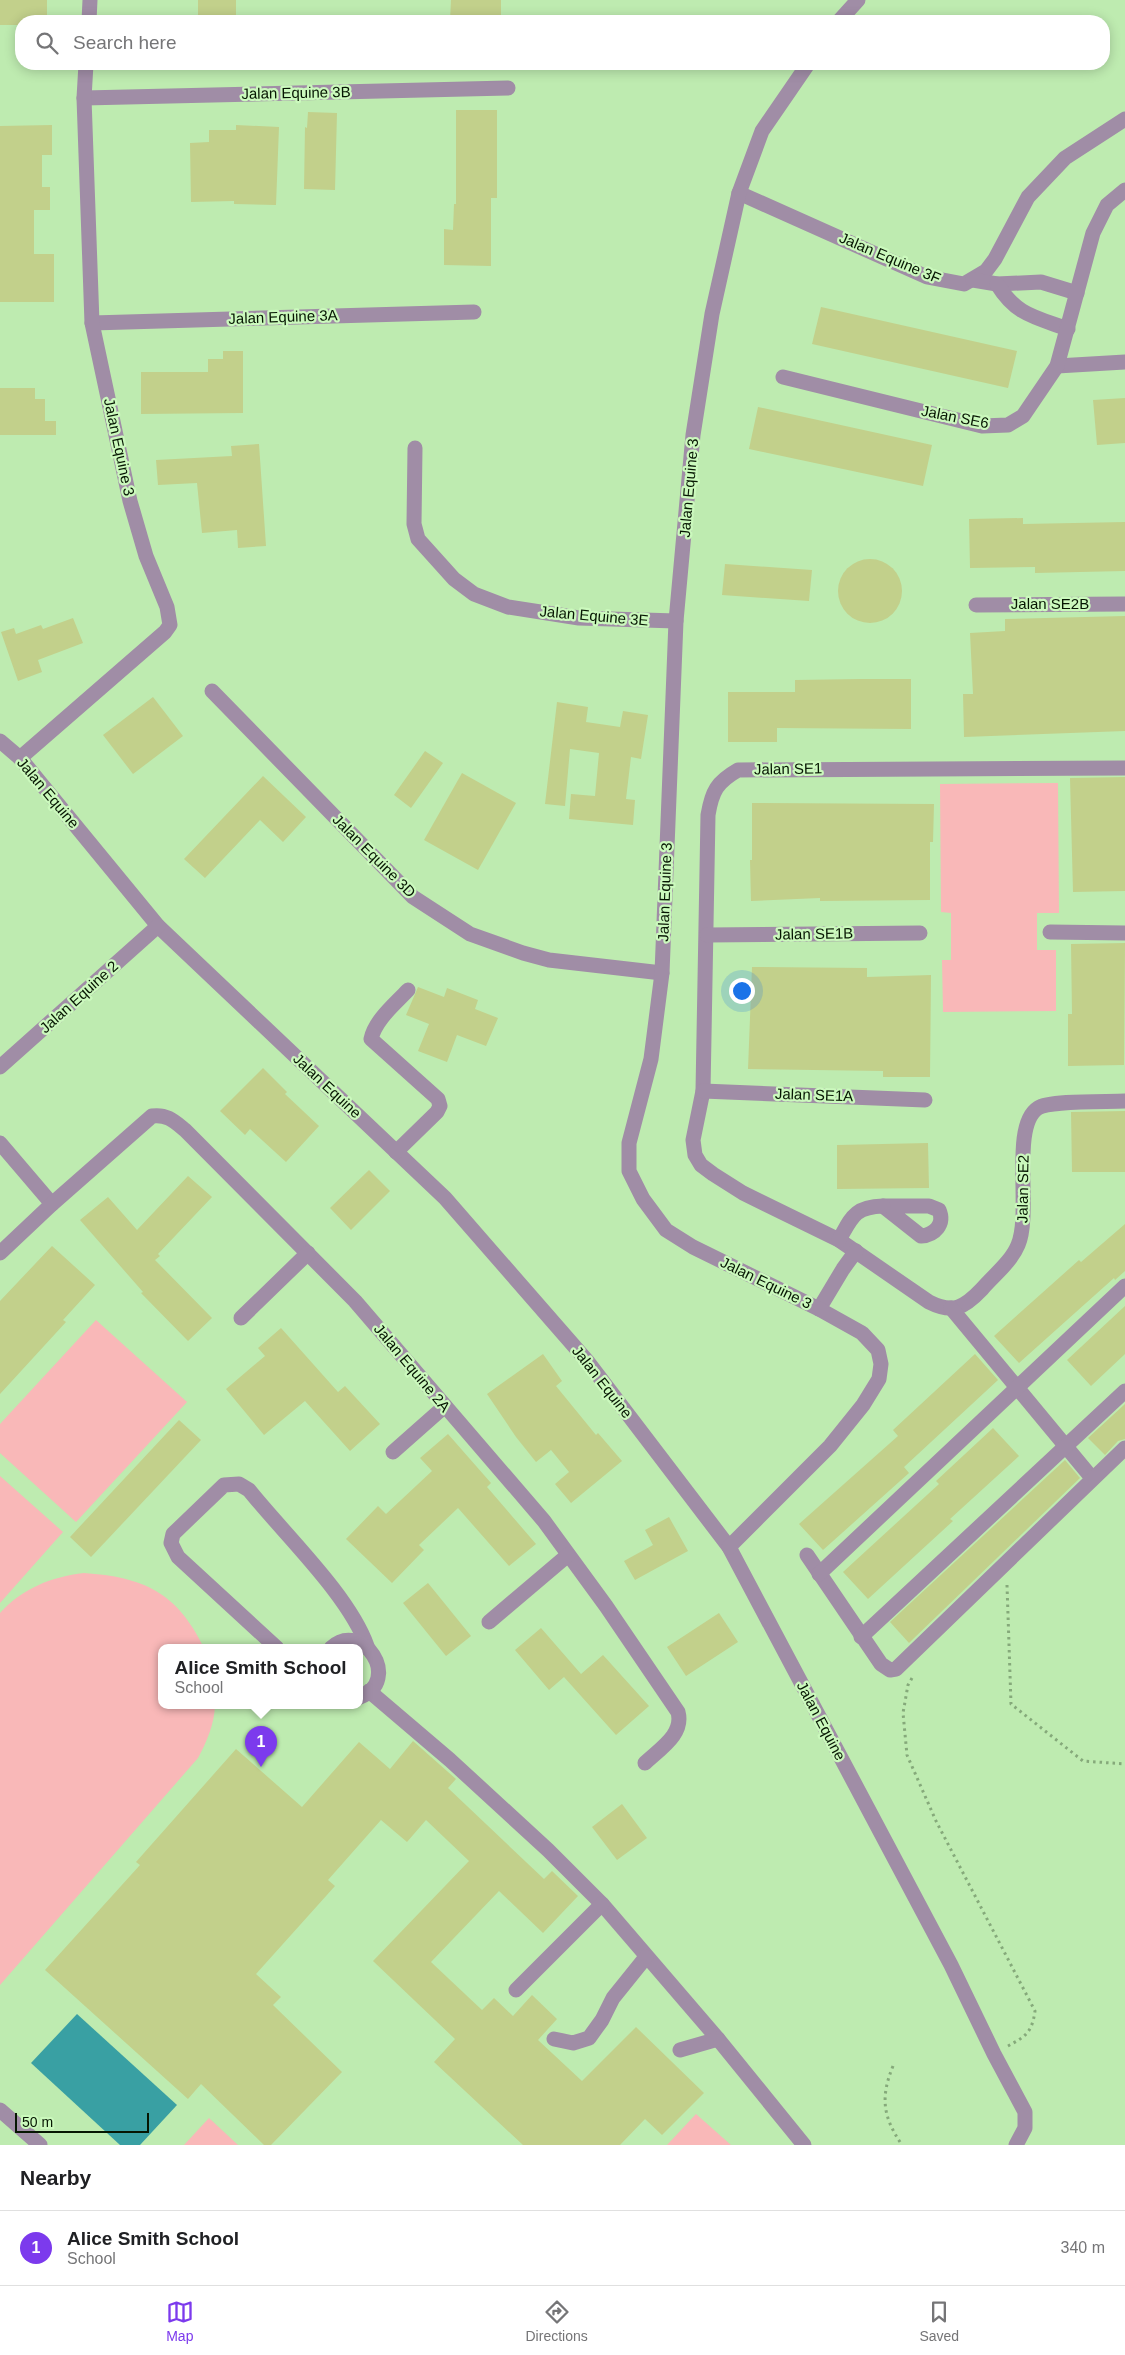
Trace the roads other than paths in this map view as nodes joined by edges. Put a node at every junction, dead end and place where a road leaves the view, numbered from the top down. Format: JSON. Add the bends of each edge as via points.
{"nodes":[{"id":1,"x":90,"y":0,"type":"edge"},
{"id":2,"x":858,"y":0,"type":"edge"},
{"id":3,"x":89,"y":15,"type":"edge"},
{"id":4,"x":844,"y":15,"type":"edge"},
{"id":5,"x":86,"y":70,"type":"edge"},
{"id":6,"x":804,"y":70,"type":"edge"},
{"id":7,"x":508,"y":88,"type":"dead end"},
{"id":8,"x":84,"y":98,"type":"junction"},
{"id":9,"x":1125,"y":120,"type":"edge"},
{"id":10,"x":1125,"y":190,"type":"edge"},
{"id":11,"x":739,"y":193,"type":"junction"},
{"id":12,"x":973,"y":280,"type":"junction"},
{"id":13,"x":997,"y":284,"type":"junction"},
{"id":14,"x":1077,"y":293,"type":"junction"},
{"id":15,"x":474,"y":312,"type":"dead end"},
{"id":16,"x":92,"y":323,"type":"junction"},
{"id":17,"x":1068,"y":328,"type":"junction"},
{"id":18,"x":1125,"y":362,"type":"edge"},
{"id":19,"x":1057,"y":366,"type":"junction"},
{"id":20,"x":783,"y":377,"type":"dead end"},
{"id":21,"x":415,"y":448,"type":"dead end"},
{"id":22,"x":1125,"y":604,"type":"edge"},
{"id":23,"x":976,"y":605,"type":"dead end"},
{"id":24,"x":676,"y":621,"type":"junction"},
{"id":25,"x":212,"y":691,"type":"dead end"},
{"id":26,"x":0,"y":741,"type":"edge"},
{"id":27,"x":20,"y":758,"type":"junction"},
{"id":28,"x":1125,"y":768,"type":"edge"},
{"id":29,"x":158,"y":926,"type":"junction"},
{"id":30,"x":1050,"y":932,"type":"dead end"},
{"id":31,"x":1125,"y":932,"type":"edge"},
{"id":32,"x":920,"y":933,"type":"dead end"},
{"id":33,"x":707,"y":935,"type":"junction"},
{"id":34,"x":662,"y":973,"type":"junction"},
{"id":35,"x":408,"y":990,"type":"dead end"},
{"id":36,"x":0,"y":1067,"type":"edge"},
{"id":37,"x":702,"y":1098,"type":"junction"},
{"id":38,"x":925,"y":1100,"type":"dead end"},
{"id":39,"x":1125,"y":1101,"type":"edge"},
{"id":40,"x":0,"y":1143,"type":"edge"},
{"id":41,"x":396,"y":1152,"type":"junction"},
{"id":42,"x":52,"y":1204,"type":"junction"},
{"id":43,"x":883,"y":1206,"type":"dead end"},
{"id":44,"x":840,"y":1240,"type":"junction"},
{"id":45,"x":856,"y":1251,"type":"junction"},
{"id":46,"x":308,"y":1253,"type":"junction"},
{"id":47,"x":0,"y":1254,"type":"edge"},
{"id":48,"x":1125,"y":1286,"type":"edge"},
{"id":49,"x":951,"y":1308,"type":"junction"},
{"id":50,"x":819,"y":1309,"type":"junction"},
{"id":51,"x":241,"y":1318,"type":"dead end"},
{"id":52,"x":1017,"y":1388,"type":"junction"},
{"id":53,"x":1125,"y":1391,"type":"edge"},
{"id":54,"x":445,"y":1406,"type":"junction"},
{"id":55,"x":1066,"y":1446,"type":"junction"},
{"id":56,"x":1125,"y":1448,"type":"edge"},
{"id":57,"x":393,"y":1452,"type":"dead end"},
{"id":58,"x":1092,"y":1478,"type":"junction"},
{"id":59,"x":729,"y":1547,"type":"junction"},
{"id":60,"x":568,"y":1555,"type":"junction"},
{"id":61,"x":807,"y":1556,"type":"dead end"},
{"id":62,"x":819,"y":1574,"type":"junction"},
{"id":63,"x":489,"y":1622,"type":"dead end"},
{"id":64,"x":861,"y":1637,"type":"junction"},
{"id":65,"x":273,"y":1644,"type":"edge"},
{"id":66,"x":338,"y":1644,"type":"edge"},
{"id":67,"x":361,"y":1644,"type":"edge"},
{"id":68,"x":363,"y":1645,"type":"edge"},
{"id":69,"x":366,"y":1646,"type":"junction"},
{"id":70,"x":364,"y":1694,"type":"edge"},
{"id":71,"x":646,"y":1763,"type":"dead end"},
{"id":72,"x":602,"y":1904,"type":"junction"},
{"id":73,"x":646,"y":1957,"type":"junction"},
{"id":74,"x":516,"y":1990,"type":"dead end"},
{"id":75,"x":554,"y":2039,"type":"dead end"},
{"id":76,"x":718,"y":2039,"type":"junction"},
{"id":77,"x":680,"y":2050,"type":"dead end"},
{"id":78,"x":0,"y":2110,"type":"edge"},
{"id":79,"x":40,"y":2145,"type":"edge"},
{"id":80,"x":804,"y":2145,"type":"edge"},
{"id":81,"x":1016,"y":2145,"type":"edge"}],
"edges":[{"from":1,"to":3,"type":"street"},
{"from":2,"to":4,"type":"street"},
{"from":5,"to":8,"type":"street","name":"Jalan Equine 3"},
{"from":6,"to":11,"type":"street","name":"Jalan Equine 3","via":[[762,131]]},
{"from":7,"to":8,"type":"street","name":"Jalan Equine 3B"},
{"from":8,"to":16,"type":"street","name":"Jalan Equine 3"},
{"from":9,"to":12,"type":"street","via":[[1065,158],[1028,198],[995,259]]},
{"from":10,"to":14,"type":"street","name":"Jalan SE6","via":[[1107,205],[1092,233]]},
{"from":11,"to":12,"type":"street","name":"Jalan Equine 3F","via":[[927,277],[964,284]]},
{"from":11,"to":24,"type":"street","name":"Jalan Equine 3","via":[[712,314],[694,435]]},
{"from":12,"to":13,"type":"street","name":"Jalan Equine 3F"},
{"from":13,"to":14,"type":"street","name":"Jalan Equine 3F","via":[[1041,282]]},
{"from":13,"to":17,"type":"street","via":[[1015,308]]},
{"from":14,"to":17,"type":"street","name":"Jalan SE6"},
{"from":15,"to":16,"type":"street","name":"Jalan Equine 3A"},
{"from":16,"to":27,"type":"street","name":"Jalan Equine 3","via":[[130,501],[146,556],[167,607],[170,625]]},
{"from":17,"to":19,"type":"street","name":"Jalan SE6"},
{"from":18,"to":19,"type":"street"},
{"from":19,"to":20,"type":"street","name":"Jalan SE6","via":[[1023,416],[1008,425],[982,426]]},
{"from":21,"to":24,"type":"street","name":"Jalan Equine 3E","via":[[414,524],[418,539],[454,579],[474,594],[508,607],[579,618]]},
{"from":22,"to":23,"type":"street","name":"Jalan SE2B"},
{"from":24,"to":34,"type":"street","name":"Jalan Equine 3"},
{"from":25,"to":34,"type":"street","name":"Jalan Equine 3D","via":[[413,897],[470,934],[549,960]]},
{"from":26,"to":27,"type":"street","name":"Jalan Equine"},
{"from":27,"to":29,"type":"street","name":"Jalan Equine"},
{"from":28,"to":33,"type":"street","name":"Jalan SE1","via":[[738,770],[722,779],[711,796]]},
{"from":29,"to":36,"type":"street","name":"Jalan Equine 2"},
{"from":29,"to":41,"type":"street","name":"Jalan Equine"},
{"from":30,"to":31,"type":"street"},
{"from":32,"to":33,"type":"street","name":"Jalan SE1B"},
{"from":33,"to":37,"type":"street","name":"Jalan SE1"},
{"from":34,"to":50,"type":"street","name":"Jalan Equine 3","via":[[651,1059],[629,1144],[629,1171],[643,1199],[666,1230]]},
{"from":35,"to":41,"type":"street","via":[[373,1030],[371,1038],[438,1099],[440,1106]]},
{"from":37,"to":38,"type":"street","name":"Jalan SE1A"},
{"from":37,"to":44,"type":"street","name":"Jalan SE1","via":[[693,1140],[695,1155],[701,1165],[743,1193]]},
{"from":39,"to":49,"type":"street","name":"Jalan SE2","via":[[1050,1104],[1038,1108],[1028,1119],[1024,1134],[1023,1224],[1018,1244],[1013,1255],[971,1300]]},
{"from":40,"to":42,"type":"street"},
{"from":41,"to":59,"type":"street","name":"Jalan Equine","via":[[445,1198],[588,1362]]},
{"from":42,"to":46,"type":"street","name":"Jalan Equine 2A","via":[[152,1116],[162,1114],[185,1130]]},
{"from":42,"to":47,"type":"street","name":"Jalan Equine 2A"},
{"from":43,"to":44,"type":"street","via":[[856,1212]]},
{"from":44,"to":45,"type":"street","name":"Jalan SE1"},
{"from":45,"to":49,"type":"street","via":[[929,1302]]},
{"from":45,"to":50,"type":"street"},
{"from":46,"to":51,"type":"street"},
{"from":46,"to":54,"type":"street","name":"Jalan Equine 2A","via":[[355,1300]]},
{"from":48,"to":52,"type":"street"},
{"from":49,"to":52,"type":"street"},
{"from":50,"to":59,"type":"street","name":"Jalan Equine 3","via":[[870,1341],[878,1350],[881,1364],[878,1379],[863,1405],[830,1446]]},
{"from":52,"to":55,"type":"street"},
{"from":52,"to":62,"type":"street"},
{"from":53,"to":55,"type":"street"},
{"from":54,"to":57,"type":"street"},
{"from":54,"to":60,"type":"street","name":"Jalan Equine 2A","via":[[544,1521]]},
{"from":55,"to":58,"type":"street"},
{"from":55,"to":64,"type":"street"},
{"from":56,"to":58,"type":"street"},
{"from":58,"to":64,"type":"street","via":[[901,1666],[885,1668]]},
{"from":59,"to":81,"type":"street","name":"Jalan Equine","via":[[1025,2112],[1025,2128]]},
{"from":60,"to":63,"type":"street"},
{"from":60,"to":71,"type":"street","name":"Jalan Equine 2A","via":[[678,1712],[679,1730]]},
{"from":61,"to":62,"type":"street"},
{"from":62,"to":64,"type":"street"},
{"from":65,"to":69,"type":"street","via":[[178,1557],[171,1543],[172,1534],[224,1485],[239,1484],[248,1490],[334,1591],[360,1627]]},
{"from":66,"to":67,"type":"street","via":[[344,1641]]},
{"from":68,"to":69,"type":"street"},
{"from":69,"to":70,"type":"street","via":[[374,1655],[378,1677]]},
{"from":70,"to":72,"type":"street","via":[[457,1767]]},
{"from":72,"to":73,"type":"street"},
{"from":72,"to":74,"type":"street"},
{"from":73,"to":75,"type":"street","via":[[613,1998],[589,2038],[573,2042]]},
{"from":73,"to":76,"type":"street"},
{"from":76,"to":77,"type":"street"},
{"from":76,"to":80,"type":"street"},
{"from":78,"to":79,"type":"street"}]}
